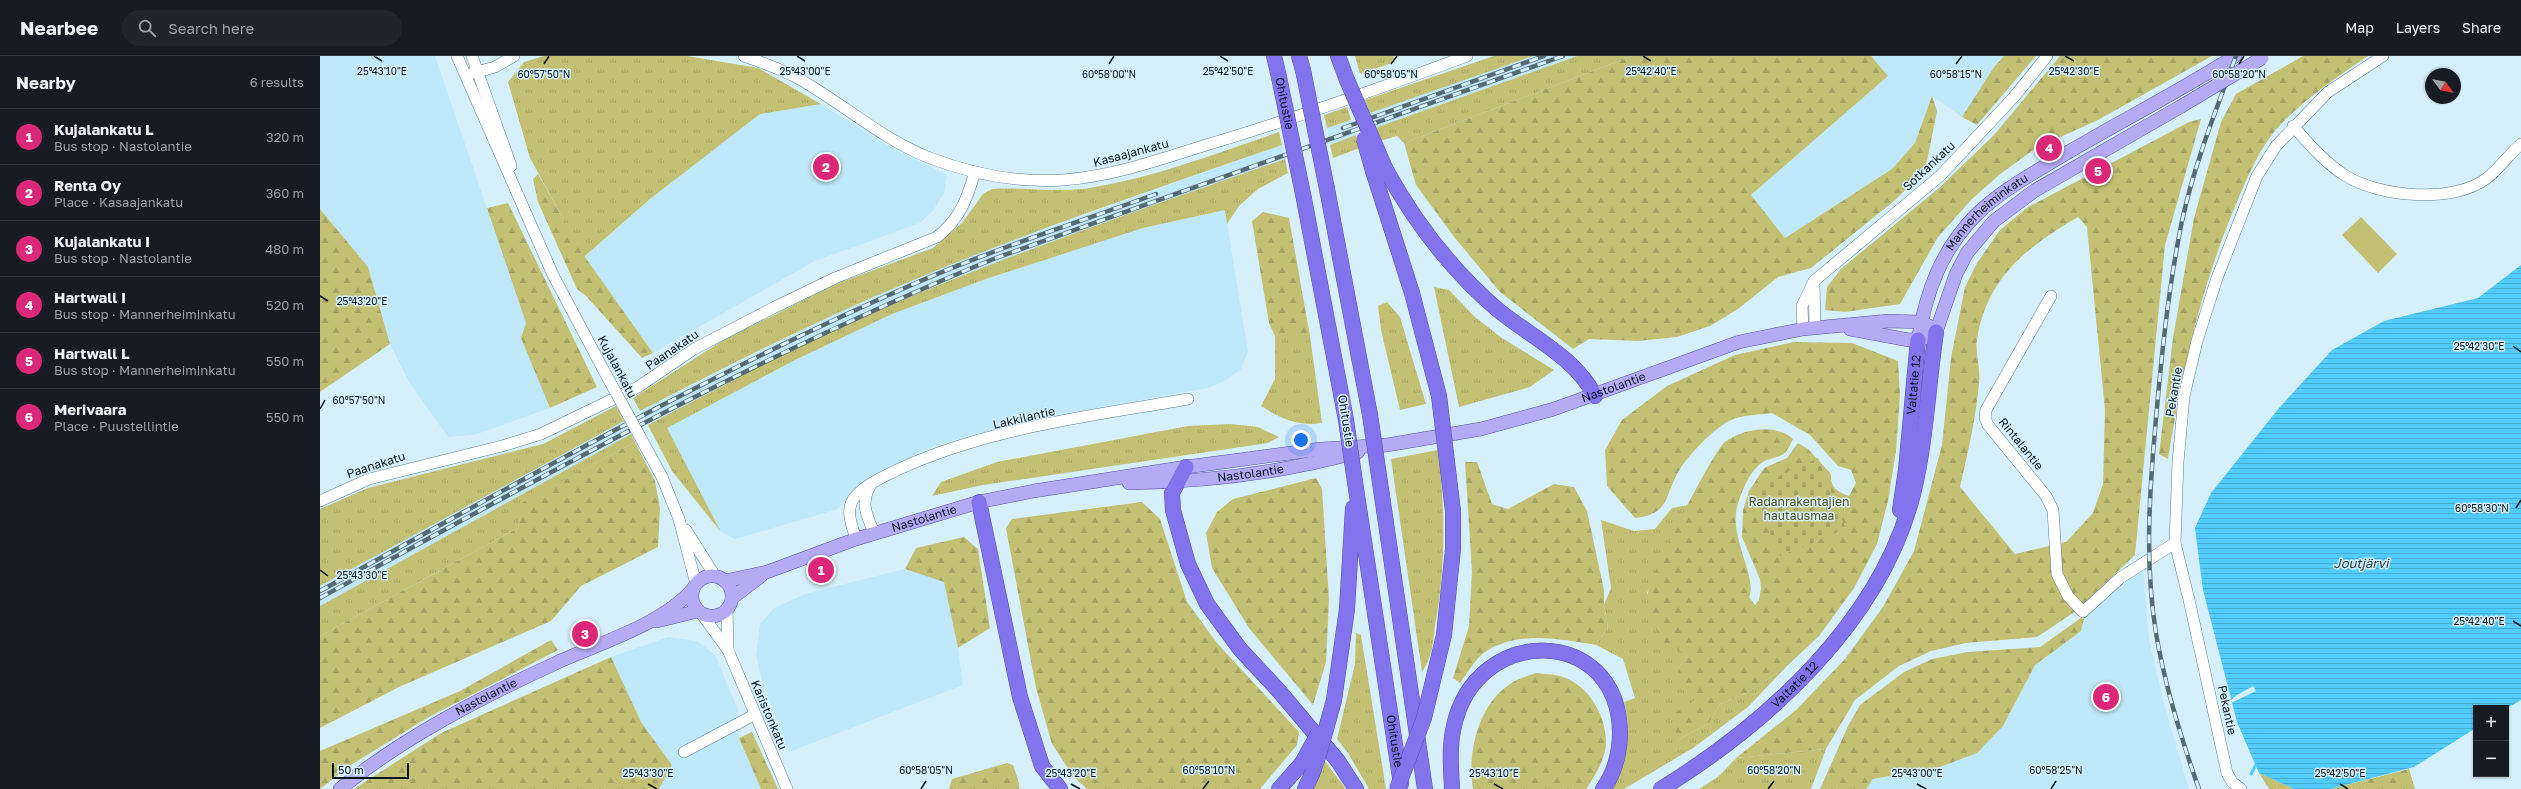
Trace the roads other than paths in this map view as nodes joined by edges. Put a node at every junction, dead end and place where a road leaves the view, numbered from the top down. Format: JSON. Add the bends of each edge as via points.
{"nodes":[{"id":1,"x":458,"y":56,"type":"edge"},
{"id":2,"x":514,"y":56,"type":"edge"},
{"id":3,"x":744,"y":56,"type":"edge"},
{"id":4,"x":1274,"y":56,"type":"edge"},
{"id":5,"x":1467,"y":56,"type":"edge"},
{"id":6,"x":2047,"y":56,"type":"edge"},
{"id":7,"x":2236,"y":56,"type":"edge"},
{"id":8,"x":2383,"y":56,"type":"edge"},
{"id":9,"x":476,"y":57,"type":"edge"},
{"id":10,"x":1338,"y":57,"type":"edge"},
{"id":11,"x":2264,"y":57,"type":"edge"},
{"id":12,"x":1301,"y":63,"type":"edge"},
{"id":13,"x":464,"y":71,"type":"junction"},
{"id":14,"x":479,"y":73,"type":"junction"},
{"id":15,"x":2293,"y":126,"type":"junction"},
{"id":16,"x":2521,"y":144,"type":"edge"},
{"id":17,"x":1379,"y":169,"type":"junction"},
{"id":18,"x":975,"y":172,"type":"junction"},
{"id":19,"x":532,"y":227,"type":"junction"},
{"id":20,"x":2051,"y":296,"type":"dead end"},
{"id":21,"x":1921,"y":322,"type":"junction"},
{"id":22,"x":1838,"y":327,"type":"junction"},
{"id":23,"x":1809,"y":329,"type":"junction"},
{"id":24,"x":1936,"y":332,"type":"junction"},
{"id":25,"x":1918,"y":340,"type":"junction"},
{"id":26,"x":1595,"y":396,"type":"junction"},
{"id":27,"x":1188,"y":399,"type":"dead end"},
{"id":28,"x":1387,"y":444,"type":"junction"},
{"id":29,"x":1186,"y":467,"type":"junction"},
{"id":30,"x":1177,"y":481,"type":"junction"},
{"id":31,"x":1355,"y":482,"type":"junction"},
{"id":32,"x":872,"y":484,"type":"junction"},
{"id":33,"x":1087,"y":484,"type":"junction"},
{"id":34,"x":320,"y":501,"type":"edge"},
{"id":35,"x":979,"y":502,"type":"junction"},
{"id":36,"x":679,"y":519,"type":"junction"},
{"id":37,"x":874,"y":533,"type":"junction"},
{"id":38,"x":856,"y":539,"type":"junction"},
{"id":39,"x":2175,"y":543,"type":"junction"},
{"id":40,"x":1892,"y":548,"type":"junction"},
{"id":41,"x":767,"y":572,"type":"junction"},
{"id":42,"x":720,"y":579,"type":"junction"},
{"id":43,"x":695,"y":586,"type":"junction"},
{"id":44,"x":730,"y":604,"type":"junction"},
{"id":45,"x":699,"y":612,"type":"junction"},
{"id":46,"x":644,"y":624,"type":"junction"},
{"id":47,"x":728,"y":650,"type":"junction"},
{"id":48,"x":754,"y":715,"type":"junction"},
{"id":49,"x":684,"y":752,"type":"dead end"},
{"id":50,"x":1307,"y":768,"type":"junction"},
{"id":51,"x":340,"y":789,"type":"edge"},
{"id":52,"x":787,"y":789,"type":"edge"},
{"id":53,"x":1060,"y":789,"type":"edge"},
{"id":54,"x":1279,"y":789,"type":"edge"},
{"id":55,"x":1305,"y":789,"type":"edge"},
{"id":56,"x":1356,"y":789,"type":"edge"},
{"id":57,"x":1397,"y":789,"type":"edge"},
{"id":58,"x":1402,"y":789,"type":"edge"},
{"id":59,"x":1425,"y":789,"type":"edge"},
{"id":60,"x":1452,"y":789,"type":"edge"},
{"id":61,"x":1603,"y":789,"type":"edge"},
{"id":62,"x":1661,"y":789,"type":"edge"},
{"id":63,"x":2241,"y":789,"type":"edge"}],
"edges":[{"from":1,"to":13,"type":"street","name":"Kujalankatu"},
{"from":2,"to":14,"type":"street"},
{"from":3,"to":18,"type":"street","name":"Kasaajankatu","via":[[793,76],[904,146]]},
{"from":4,"to":31,"type":"highway","name":"Ohitustie","bridge":true,"via":[[1304,199],[1346,420]]},
{"from":5,"to":18,"type":"street","name":"Kasaajankatu","via":[[1241,135],[1126,170],[1062,180],[1013,179]]},
{"from":6,"to":23,"type":"street","name":"Sotkankatu","via":[[2014,97],[1940,176],[1814,281]]},
{"from":7,"to":21,"type":"main road","name":"Mannerheiminkatu","via":[[2029,176],[1989,203],[1964,229],[1943,260],[1927,294]]},
{"from":8,"to":15,"type":"street","name":"Pekantie","via":[[2328,92]]},
{"from":9,"to":13,"type":"street"},
{"from":9,"to":14,"type":"street","name":"Kujalankatu"},
{"from":10,"to":17,"type":"highway","bridge":true},
{"from":11,"to":24,"type":"main road","name":"Mannerheiminkatu","bridge":true,"via":[[2034,192],[1994,221],[1967,253],[1956,274]]},
{"from":12,"to":59,"type":"highway","name":"Ohitustie","bridge":true,"via":[[1370,415]]},
{"from":13,"to":14,"type":"street"},
{"from":13,"to":19,"type":"street","name":"Kujalankatu"},
{"from":14,"to":19,"type":"street","name":"Kujalankatu"},
{"from":15,"to":16,"type":"street","via":[[2322,158],[2347,177],[2382,191],[2423,196],[2457,191],[2486,179]]},
{"from":15,"to":39,"type":"street","name":"Pekantie","via":[[2276,146],[2257,176],[2217,278],[2197,341],[2184,396]]},
{"from":17,"to":26,"type":"highway","via":[[1452,267],[1499,311],[1564,358],[1582,375]]},
{"from":17,"to":57,"type":"highway","bridge":true,"via":[[1439,396],[1453,511],[1453,549],[1444,635],[1424,718]]},
{"from":18,"to":34,"type":"street","name":"Paanakatu","via":[[960,214],[949,228],[937,237],[834,278],[766,311],[706,342],[638,387],[577,419],[502,446],[370,479]]},
{"from":19,"to":36,"type":"street","name":"Kujalankatu","bridge":true,"via":[[553,275],[662,477]]},
{"from":20,"to":39,"type":"street","name":"Rintalantie","via":[[1986,410],[1985,418],[2046,496],[2053,510],[2057,574],[2068,596],[2083,612],[2120,578]]},
{"from":21,"to":22,"type":"main road","name":"Nastolantie","via":[[1888,321]]},
{"from":21,"to":24,"type":"main road"},
{"from":21,"to":25,"type":"main road","name":"Mannerheiminkatu"},
{"from":22,"to":23,"type":"main road","name":"Nastolantie"},
{"from":22,"to":25,"type":"main road","name":"Nastolantie"},
{"from":23,"to":26,"type":"main road","name":"Nastolantie","via":[[1739,342]]},
{"from":24,"to":25,"type":"main road","name":"Nastolantie"},
{"from":24,"to":40,"type":"highway","name":"Valtatie 12","via":[[1921,455],[1915,482]]},
{"from":25,"to":40,"type":"highway","name":"Valtatie 12","via":[[1906,470]]},
{"from":26,"to":28,"type":"main road","name":"Nastolantie","via":[[1481,429]]},
{"from":27,"to":32,"type":"street","name":"Lakkilantie","via":[[1028,428],[928,456]]},
{"from":28,"to":29,"type":"main road","name":"Nastolantie","via":[[1321,449]]},
{"from":28,"to":30,"type":"main road","name":"Nastolantie","via":[[1301,465]]},
{"from":29,"to":30,"type":"highway"},
{"from":29,"to":33,"type":"main road","name":"Nastolantie"},
{"from":30,"to":33,"type":"main road","name":"Nastolantie"},
{"from":30,"to":56,"type":"highway","via":[[1172,493],[1177,527],[1188,564],[1207,604],[1240,649],[1338,761]]},
{"from":31,"to":50,"type":"highway","bridge":true,"via":[[1347,608],[1334,700],[1312,748]]},
{"from":31,"to":58,"type":"highway","name":"Ohitustie"},
{"from":32,"to":37,"type":"street","via":[[864,496],[865,510]]},
{"from":32,"to":38,"type":"street","name":"Lakkilantie","via":[[854,499],[850,508]]},
{"from":33,"to":35,"type":"main road","name":"Nastolantie"},
{"from":35,"to":37,"type":"main road","name":"Nastolantie"},
{"from":35,"to":53,"type":"highway","via":[[1029,731],[1042,766]]},
{"from":36,"to":42,"type":"street","name":"Kujalankatu"},
{"from":36,"to":43,"type":"street","name":"Kujalankatu"},
{"from":37,"to":38,"type":"main road","name":"Nastolantie"},
{"from":38,"to":41,"type":"main road","name":"Nastolantie"},
{"from":39,"to":63,"type":"street","name":"Pekantie","via":[[2227,773],[2232,782]]},
{"from":40,"to":62,"type":"highway","name":"Valtatie 12","via":[[1881,573],[1849,625],[1804,676],[1743,731]]},
{"from":41,"to":42,"type":"main road","name":"Nastolantie"},
{"from":41,"to":44,"type":"main road","name":"Nastolantie"},
{"from":42,"to":43,"type":"main road","via":[[704,578]]},
{"from":42,"to":44,"type":"main road","via":[[730,587]]},
{"from":43,"to":45,"type":"main road","via":[[693,603]]},
{"from":43,"to":46,"type":"main road","name":"Nastolantie","via":[[674,606]]},
{"from":44,"to":45,"type":"main road","via":[[717,616]]},
{"from":44,"to":47,"type":"street","name":"Karistonkatu"},
{"from":45,"to":46,"type":"main road","name":"Nastolantie"},
{"from":45,"to":47,"type":"street","name":"Karistonkatu"},
{"from":46,"to":51,"type":"main road","name":"Nastolantie","via":[[493,694],[382,758]]},
{"from":47,"to":48,"type":"street","name":"Karistonkatu"},
{"from":48,"to":49,"type":"street"},
{"from":48,"to":52,"type":"street","name":"Karistonkatu"},
{"from":50,"to":54,"type":"highway"},
{"from":50,"to":55,"type":"highway"},
{"from":60,"to":61,"type":"highway","via":[[1450,756],[1454,725],[1462,702],[1483,674],[1498,662],[1518,652],[1536,649],[1568,655],[1582,662],[1605,683],[1615,702],[1620,720],[1620,744],[1615,764]]}]}
